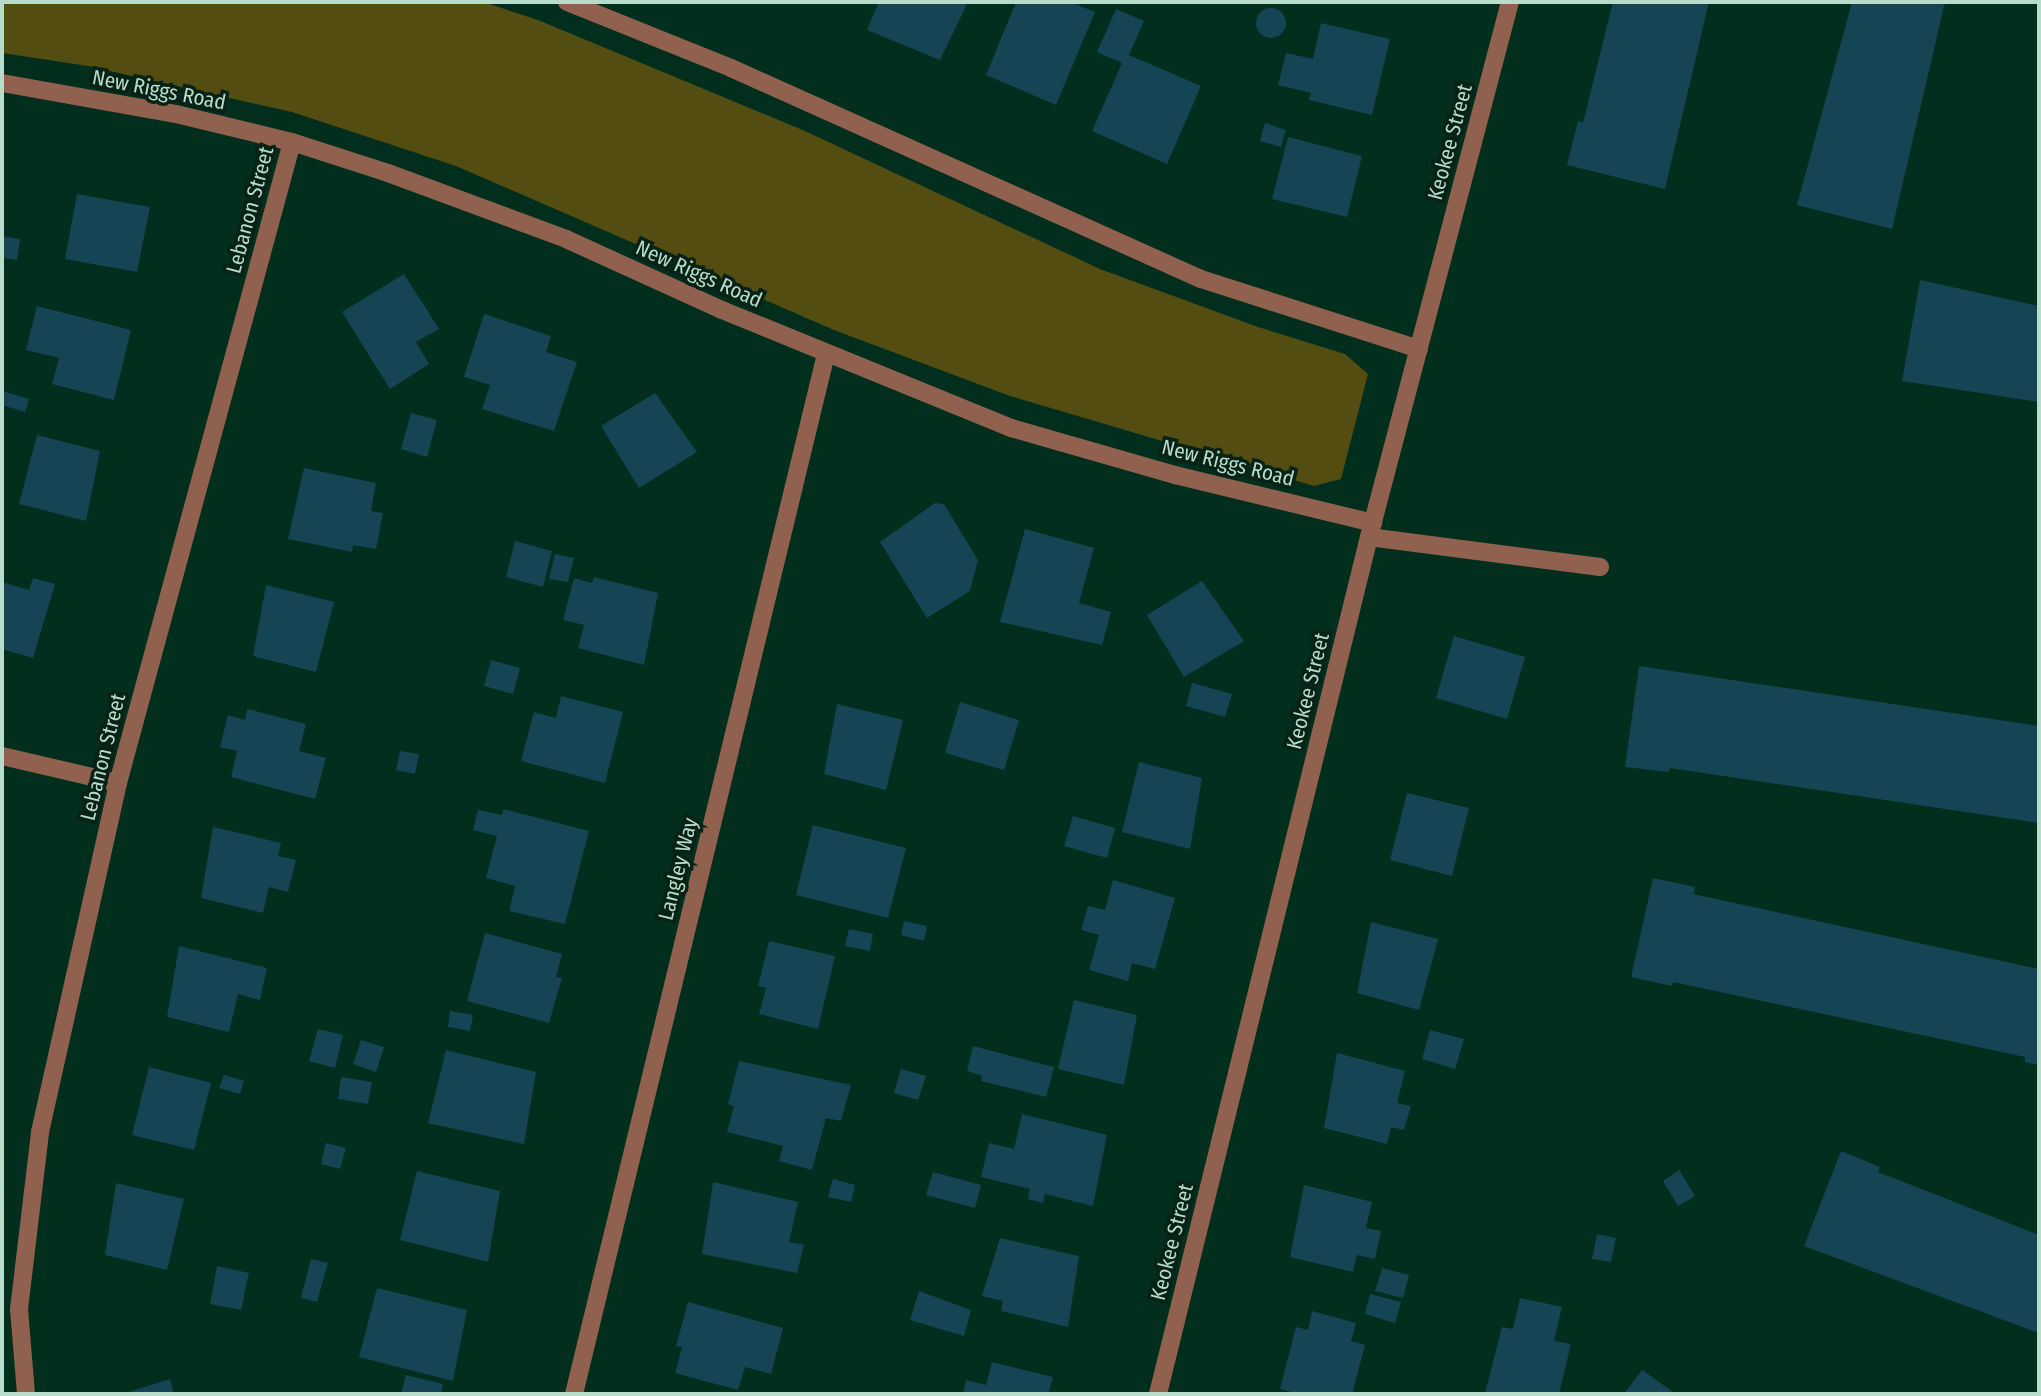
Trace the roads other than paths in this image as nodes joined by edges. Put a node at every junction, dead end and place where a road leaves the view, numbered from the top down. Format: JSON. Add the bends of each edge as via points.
{"nodes":[{"id":1,"x":567,"y":2,"type":"edge"},
{"id":2,"x":1510,"y":2,"type":"edge"},
{"id":3,"x":2,"y":83,"type":"edge"},
{"id":4,"x":292,"y":142,"type":"junction"},
{"id":5,"x":1419,"y":349,"type":"junction"},
{"id":6,"x":826,"y":354,"type":"junction"},
{"id":7,"x":1371,"y":530,"type":"junction"},
{"id":8,"x":1601,"y":567,"type":"dead end"},
{"id":9,"x":2,"y":756,"type":"edge"},
{"id":10,"x":118,"y":783,"type":"junction"},
{"id":11,"x":26,"y":1394,"type":"edge"},
{"id":12,"x":574,"y":1394,"type":"edge"},
{"id":13,"x":1158,"y":1394,"type":"edge"}],
"edges":[{"from":1,"to":5,"type":"street","via":[[731,68],[1201,279]]},
{"from":2,"to":5,"type":"street","name":"Keokee Street"},
{"from":3,"to":4,"type":"street","name":"New Riggs Road","via":[[176,114]]},
{"from":4,"to":6,"type":"street","name":"New Riggs Road","via":[[467,198]]},
{"from":4,"to":10,"type":"street","name":"Lebanon Street"},
{"from":5,"to":7,"type":"street","name":"Keokee Street"},
{"from":6,"to":7,"type":"street","name":"New Riggs Road","via":[[1011,428]]},
{"from":6,"to":12,"type":"street","name":"Langley Way"},
{"from":7,"to":8,"type":"street","name":"New Riggs Road"},
{"from":7,"to":13,"type":"street","name":"Keokee Street"},
{"from":9,"to":10,"type":"street"},
{"from":10,"to":11,"type":"street","name":"Lebanon Street","via":[[40,1132],[19,1309]]}]}
